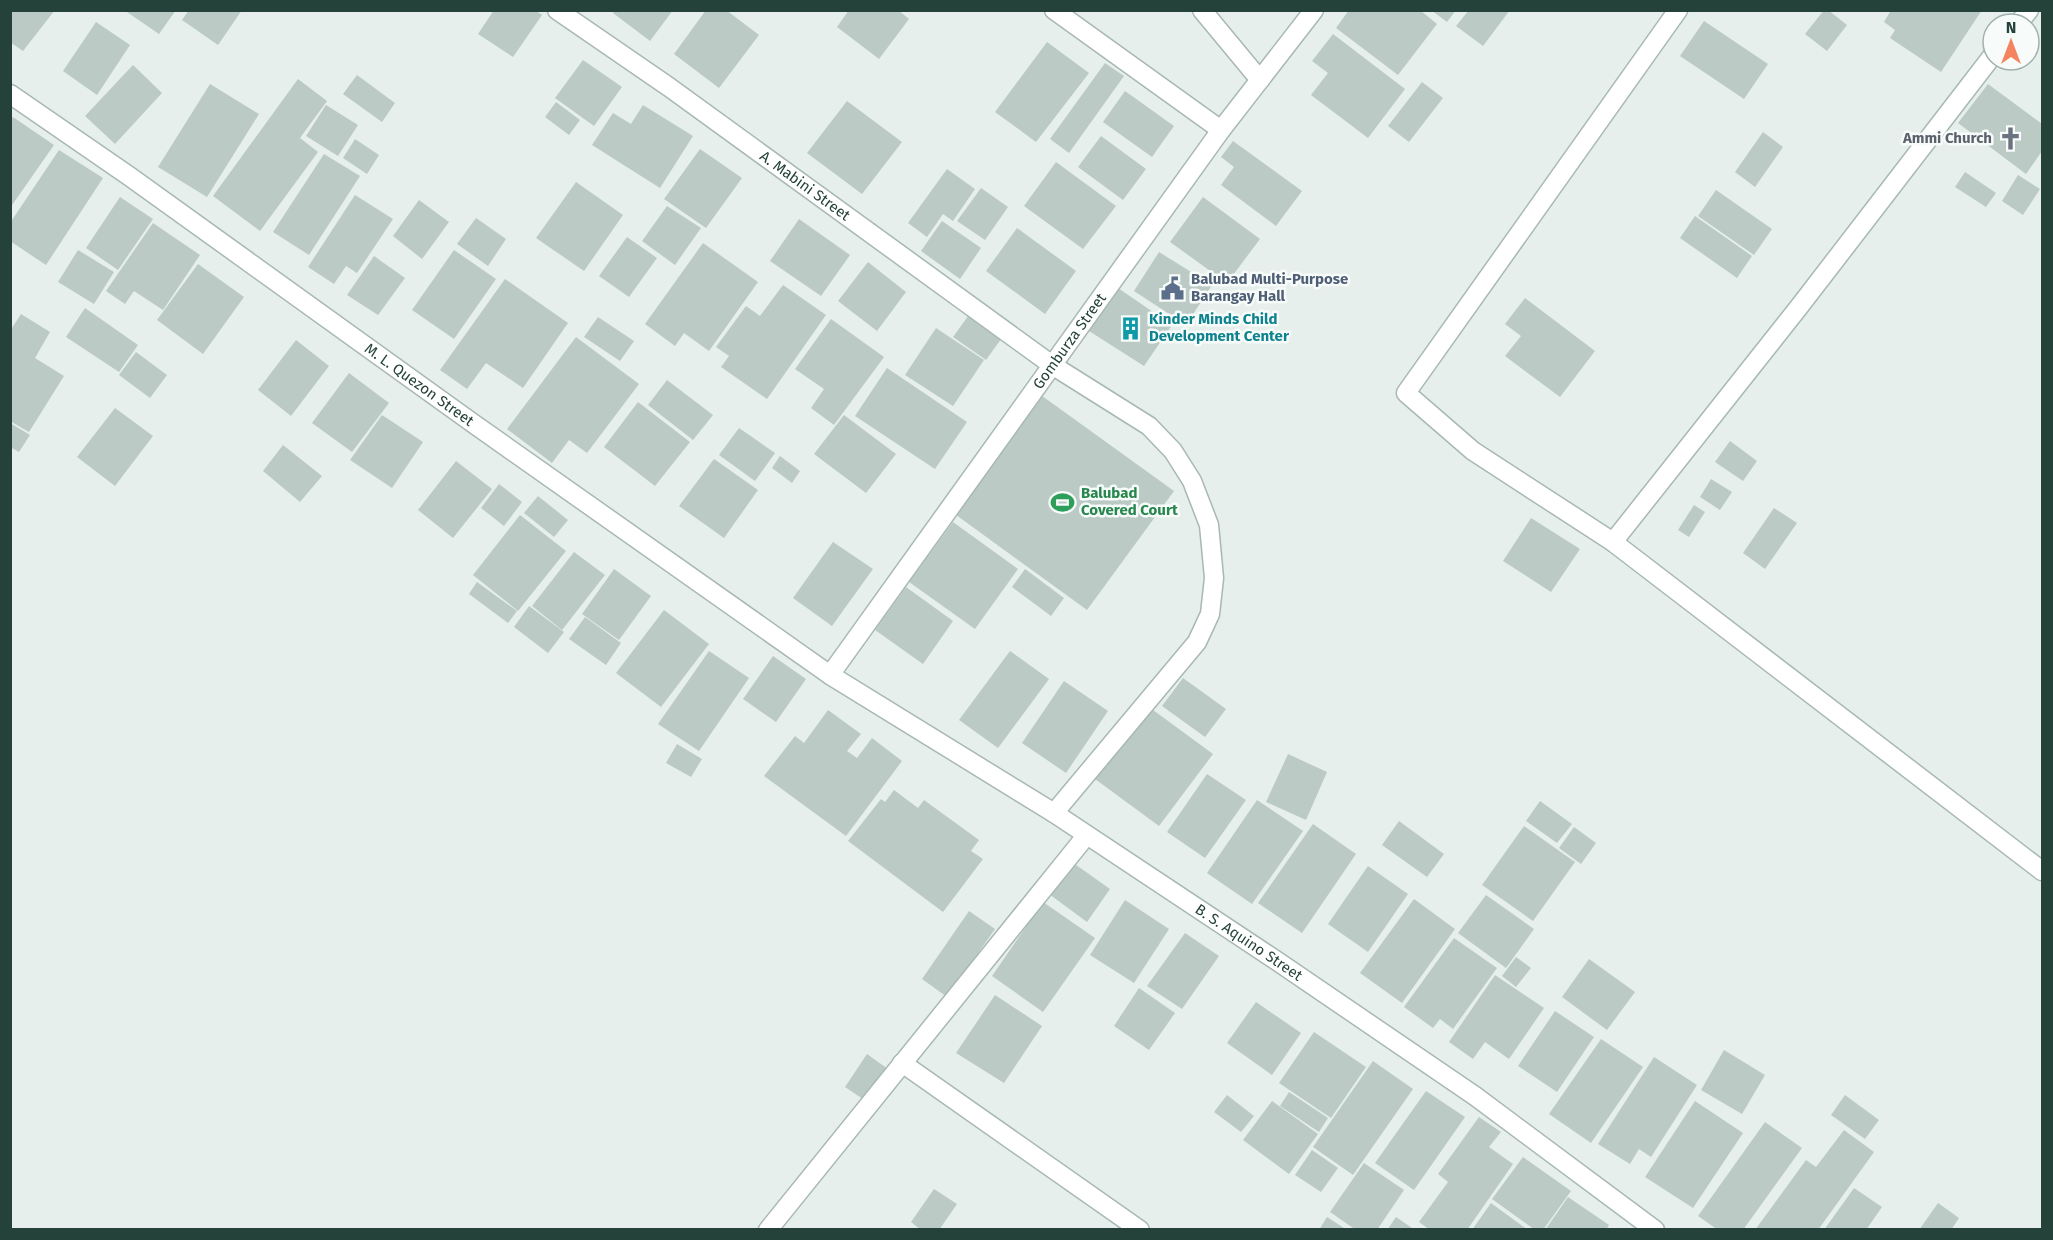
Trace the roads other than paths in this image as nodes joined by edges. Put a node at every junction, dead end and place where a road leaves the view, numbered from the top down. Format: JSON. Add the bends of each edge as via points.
{"nodes":[{"id":1,"x":557,"y":10,"type":"edge"},
{"id":2,"x":1054,"y":10,"type":"edge"},
{"id":3,"x":1202,"y":10,"type":"edge"},
{"id":4,"x":1314,"y":10,"type":"edge"},
{"id":5,"x":1678,"y":10,"type":"edge"},
{"id":6,"x":1981,"y":71,"type":"edge"},
{"id":7,"x":1260,"y":80,"type":"junction"},
{"id":8,"x":10,"y":94,"type":"edge"},
{"id":9,"x":1221,"y":130,"type":"junction"},
{"id":10,"x":1052,"y":365,"type":"junction"},
{"id":11,"x":1613,"y":542,"type":"junction"},
{"id":12,"x":830,"y":675,"type":"junction"},
{"id":13,"x":1054,"y":813,"type":"junction"},
{"id":14,"x":1086,"y":836,"type":"junction"},
{"id":15,"x":2043,"y":871,"type":"edge"},
{"id":16,"x":902,"y":1063,"type":"junction"},
{"id":17,"x":768,"y":1230,"type":"edge"},
{"id":18,"x":1140,"y":1230,"type":"edge"},
{"id":19,"x":1654,"y":1230,"type":"edge"}],
"edges":[{"from":1,"to":10,"type":"street","name":"A. Mabini Street"},
{"from":2,"to":9,"type":"street"},
{"from":3,"to":7,"type":"street"},
{"from":4,"to":7,"type":"street","name":"Gomburza Street"},
{"from":5,"to":11,"type":"street","via":[[1406,393],[1473,451]]},
{"from":6,"to":11,"type":"street"},
{"from":7,"to":9,"type":"street","name":"Gomburza Street"},
{"from":8,"to":12,"type":"street","name":"M. L. Quezon Street"},
{"from":9,"to":10,"type":"street","name":"Gomburza Street"},
{"from":10,"to":12,"type":"street","name":"Gomburza Street"},
{"from":10,"to":13,"type":"street","name":"A. Mabini Street","via":[[1149,426],[1173,451],[1192,481],[1209,525],[1214,578],[1210,614],[1197,642]]},
{"from":11,"to":15,"type":"street"},
{"from":12,"to":13,"type":"street","name":"B. S. Aquino Street"},
{"from":13,"to":14,"type":"street","name":"B. S. Aquino Street"},
{"from":14,"to":16,"type":"street"},
{"from":14,"to":19,"type":"street","name":"B. S. Aquino Street","via":[[1277,960],[1465,1090]]},
{"from":16,"to":17,"type":"street"},
{"from":16,"to":18,"type":"street"}]}
